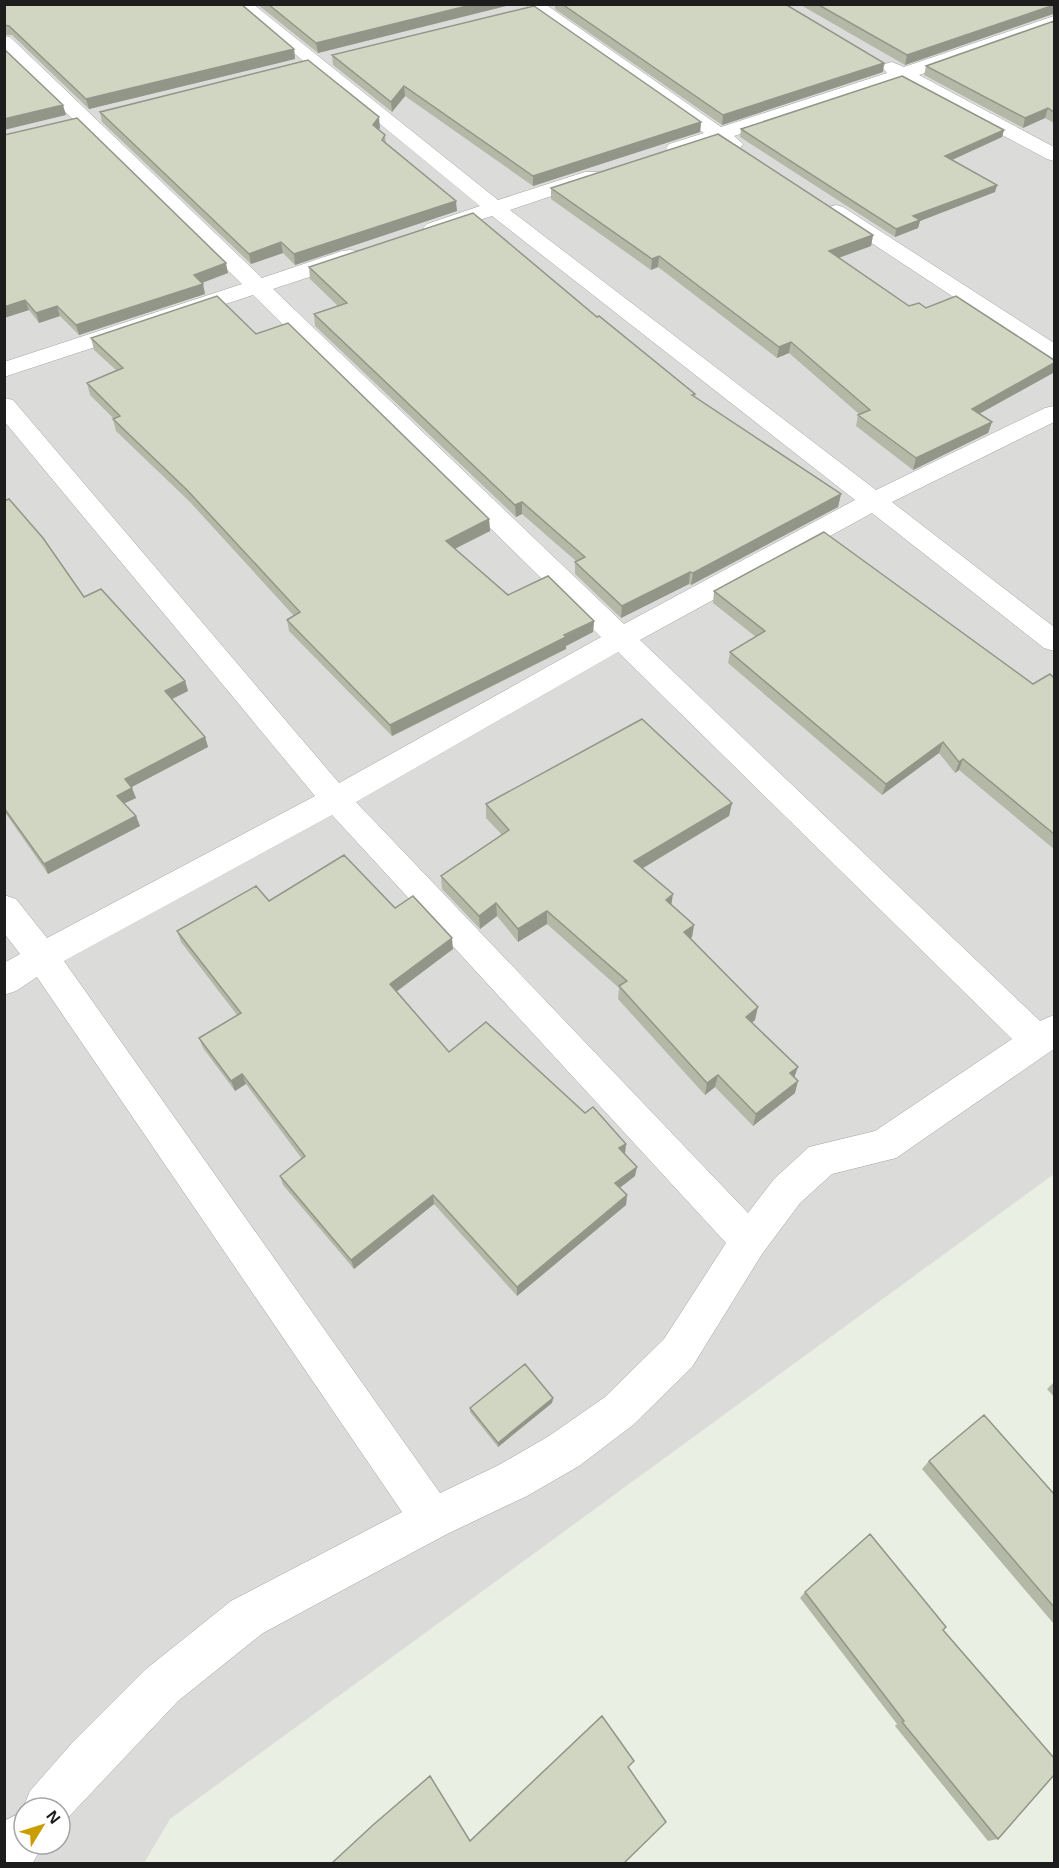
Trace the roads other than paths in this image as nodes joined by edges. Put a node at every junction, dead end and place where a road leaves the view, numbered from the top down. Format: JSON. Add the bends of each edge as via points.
{"nodes":[{"id":1,"x":242,"y":4,"type":"edge"},
{"id":2,"x":543,"y":6,"type":"edge"},
{"id":3,"x":515,"y":12,"type":"edge"},
{"id":4,"x":1054,"y":21,"type":"edge"},
{"id":5,"x":4,"y":41,"type":"edge"},
{"id":6,"x":336,"y":55,"type":"edge"},
{"id":7,"x":872,"y":57,"type":"edge"},
{"id":8,"x":314,"y":60,"type":"junction"},
{"id":9,"x":291,"y":66,"type":"edge"},
{"id":10,"x":903,"y":74,"type":"junction"},
{"id":11,"x":719,"y":134,"type":"junction"},
{"id":12,"x":663,"y":153,"type":"edge"},
{"id":13,"x":748,"y":154,"type":"edge"},
{"id":14,"x":1054,"y":155,"type":"edge"},
{"id":15,"x":607,"y":171,"type":"edge"},
{"id":16,"x":818,"y":199,"type":"edge"},
{"id":17,"x":495,"y":208,"type":"junction"},
{"id":18,"x":415,"y":234,"type":"edge"},
{"id":19,"x":370,"y":249,"type":"edge"},
{"id":20,"x":256,"y":287,"type":"junction"},
{"id":21,"x":1054,"y":353,"type":"edge"},
{"id":22,"x":4,"y":370,"type":"edge"},
{"id":23,"x":4,"y":405,"type":"edge"},
{"id":24,"x":1054,"y":413,"type":"edge"},
{"id":25,"x":874,"y":502,"type":"junction"},
{"id":26,"x":620,"y":638,"type":"junction"},
{"id":27,"x":1054,"y":641,"type":"edge"},
{"id":28,"x":335,"y":799,"type":"junction"},
{"id":29,"x":4,"y":908,"type":"edge"},
{"id":30,"x":42,"y":957,"type":"junction"},
{"id":31,"x":4,"y":981,"type":"edge"},
{"id":32,"x":1045,"y":1035,"type":"edge"},
{"id":33,"x":749,"y":1240,"type":"junction"},
{"id":34,"x":432,"y":1519,"type":"junction"},
{"id":35,"x":58,"y":1796,"type":"edge"}],
"edges":[{"from":1,"to":8,"type":"street"},
{"from":2,"to":3,"type":"street"},
{"from":2,"to":11,"type":"street"},
{"from":4,"to":10,"type":"street"},
{"from":5,"to":20,"type":"street"},
{"from":6,"to":8,"type":"street"},
{"from":7,"to":10,"type":"street"},
{"from":8,"to":9,"type":"street"},
{"from":8,"to":17,"type":"street"},
{"from":10,"to":11,"type":"street"},
{"from":10,"to":14,"type":"street"},
{"from":11,"to":12,"type":"street"},
{"from":11,"to":13,"type":"street"},
{"from":15,"to":17,"type":"street"},
{"from":16,"to":21,"type":"street"},
{"from":17,"to":18,"type":"street"},
{"from":17,"to":25,"type":"street"},
{"from":19,"to":20,"type":"street"},
{"from":20,"to":22,"type":"street"},
{"from":20,"to":26,"type":"street"},
{"from":23,"to":28,"type":"street"},
{"from":24,"to":25,"type":"street"},
{"from":25,"to":26,"type":"street"},
{"from":25,"to":27,"type":"street"},
{"from":26,"to":28,"type":"street"},
{"from":26,"to":32,"type":"street"},
{"from":28,"to":30,"type":"street"},
{"from":28,"to":33,"type":"street"},
{"from":29,"to":30,"type":"street"},
{"from":30,"to":31,"type":"street"},
{"from":30,"to":34,"type":"street"},
{"from":32,"to":33,"type":"street","via":[[883,1146],[822,1159],[788,1191]]},
{"from":33,"to":34,"type":"street","via":[[678,1353],[619,1411],[564,1451]]},
{"from":34,"to":35,"type":"street","via":[[248,1617],[162,1685]]}]}
